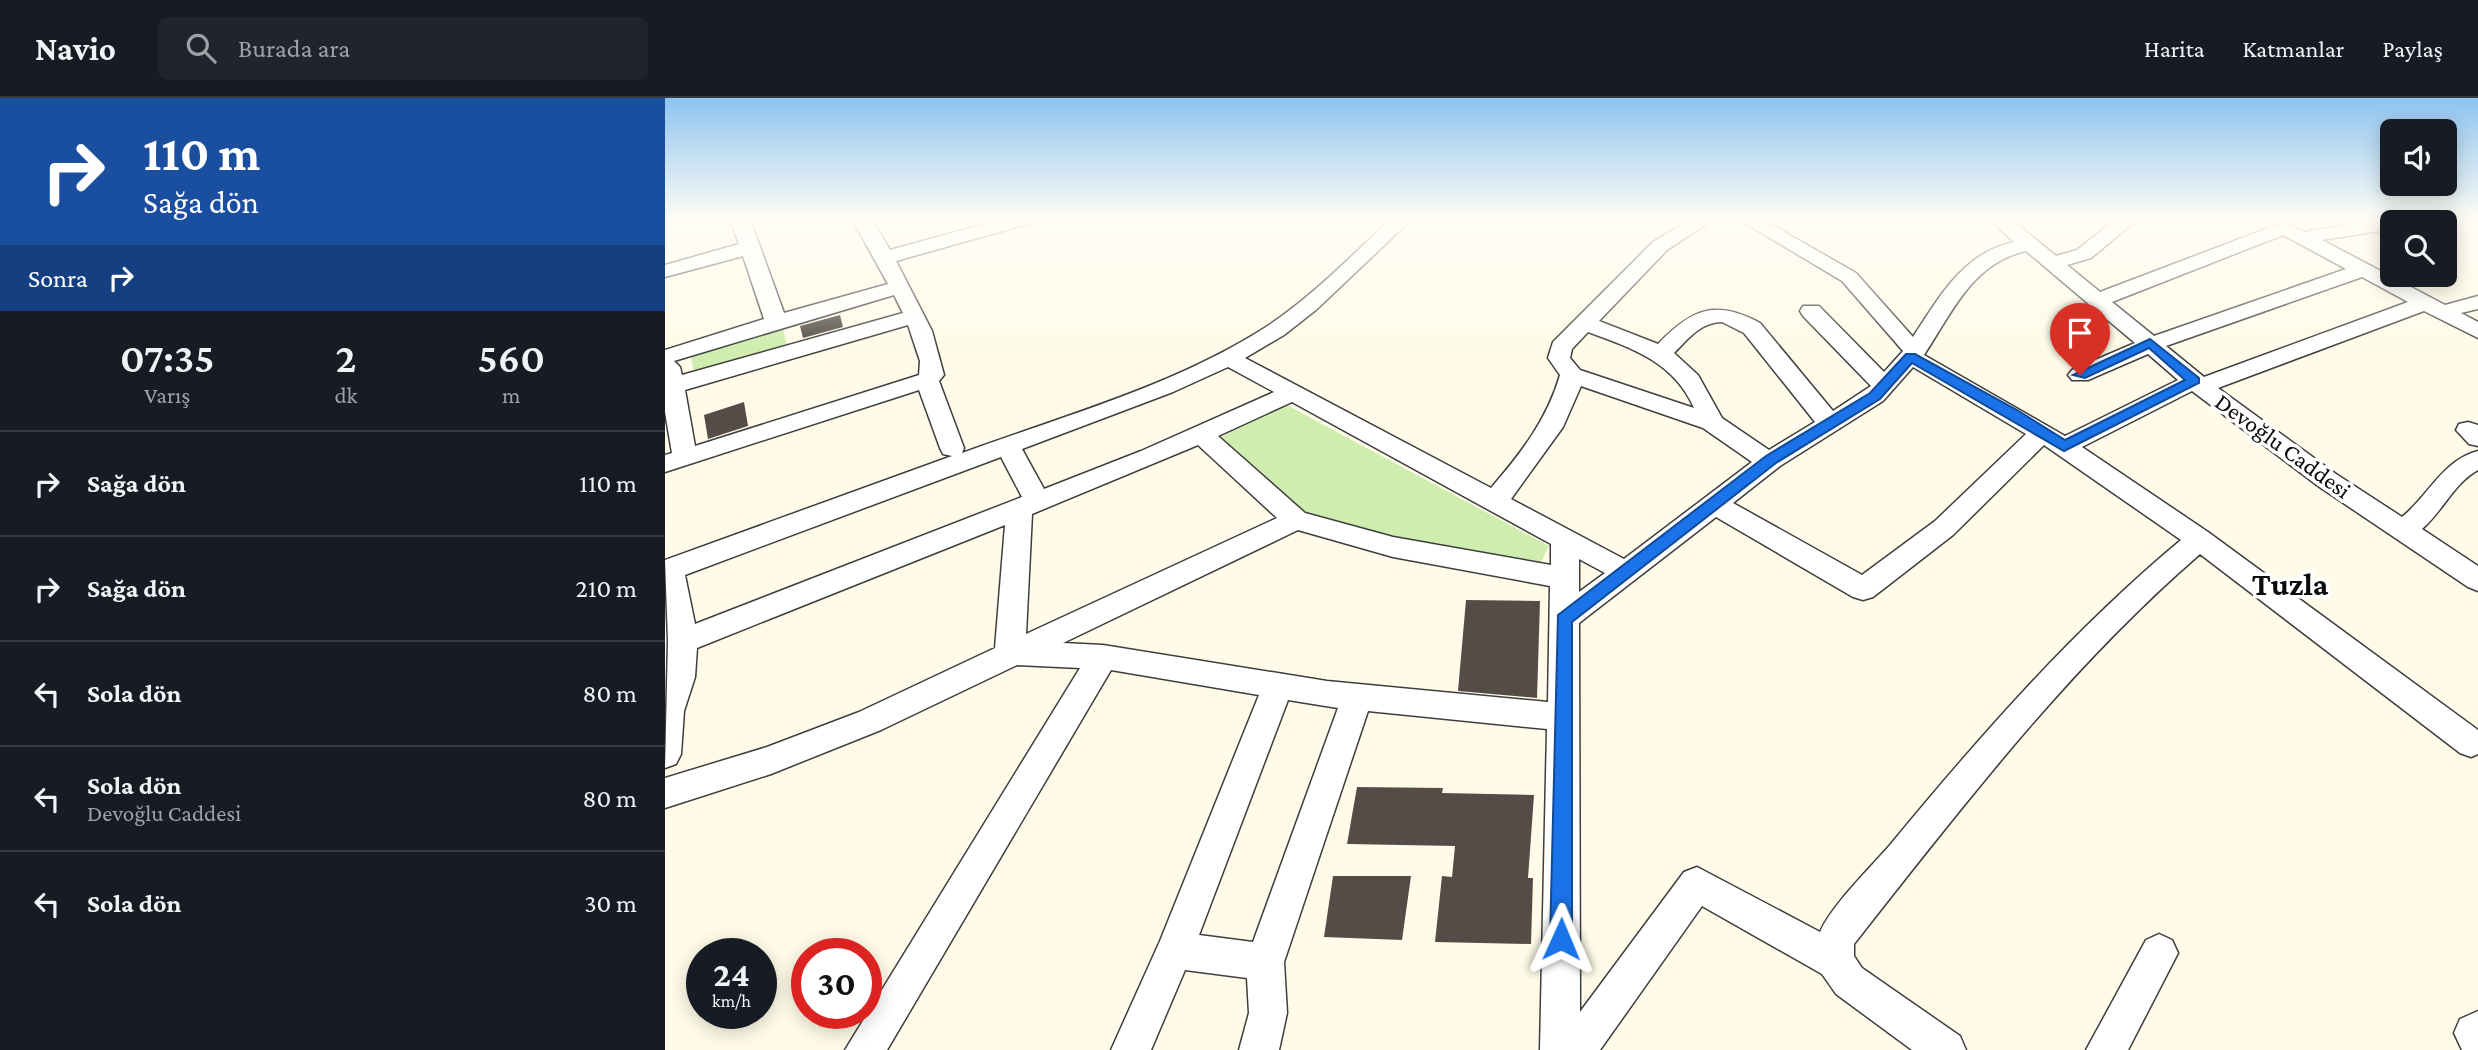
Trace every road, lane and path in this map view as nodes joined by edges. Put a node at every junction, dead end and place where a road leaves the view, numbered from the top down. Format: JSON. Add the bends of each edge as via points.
{"nodes":[{"id":1,"x":692,"y":263,"type":"edge"},
{"id":2,"x":756,"y":263,"type":"edge"},
{"id":3,"x":887,"y":263,"type":"edge"},
{"id":4,"x":1331,"y":263,"type":"edge"},
{"id":5,"x":1354,"y":263,"type":"edge"},
{"id":6,"x":1643,"y":263,"type":"edge"},
{"id":7,"x":1825,"y":263,"type":"edge"},
{"id":8,"x":1981,"y":263,"type":"edge"},
{"id":9,"x":2054,"y":263,"type":"edge"},
{"id":10,"x":2193,"y":263,"type":"edge"},
{"id":11,"x":2351,"y":263,"type":"edge"},
{"id":12,"x":2363,"y":270,"type":"junction"},
{"id":13,"x":665,"y":271,"type":"edge"},
{"id":14,"x":899,"y":287,"type":"junction"},
{"id":15,"x":2099,"y":300,"type":"junction"},
{"id":16,"x":2478,"y":302,"type":"edge"},
{"id":17,"x":2435,"y":307,"type":"junction"},
{"id":18,"x":1811,"y":311,"type":"dead end"},
{"id":19,"x":914,"y":317,"type":"junction"},
{"id":20,"x":776,"y":322,"type":"junction"},
{"id":21,"x":1585,"y":323,"type":"junction"},
{"id":22,"x":2478,"y":331,"type":"edge"},
{"id":23,"x":2150,"y":343,"type":"junction"},
{"id":24,"x":1661,"y":353,"type":"junction"},
{"id":25,"x":666,"y":354,"type":"edge"},
{"id":26,"x":1913,"y":354,"type":"junction"},
{"id":27,"x":1229,"y":358,"type":"junction"},
{"id":28,"x":1571,"y":375,"type":"junction"},
{"id":29,"x":2080,"y":375,"type":"dead end"},
{"id":30,"x":927,"y":380,"type":"junction"},
{"id":31,"x":2198,"y":383,"type":"junction"},
{"id":32,"x":671,"y":386,"type":"junction"},
{"id":33,"x":1885,"y":387,"type":"junction"},
{"id":34,"x":1293,"y":392,"type":"junction"},
{"id":35,"x":1712,"y":422,"type":"junction"},
{"id":36,"x":1831,"y":424,"type":"junction"},
{"id":37,"x":1201,"y":434,"type":"junction"},
{"id":38,"x":2053,"y":439,"type":"junction"},
{"id":39,"x":1007,"y":445,"type":"junction"},
{"id":40,"x":953,"y":448,"type":"junction"},
{"id":41,"x":2478,"y":459,"type":"edge"},
{"id":42,"x":1771,"y":460,"type":"junction"},
{"id":43,"x":675,"y":461,"type":"edge"},
{"id":44,"x":1495,"y":501,"type":"junction"},
{"id":45,"x":1029,"y":505,"type":"junction"},
{"id":46,"x":1716,"y":505,"type":"junction"},
{"id":47,"x":1296,"y":520,"type":"junction"},
{"id":48,"x":2403,"y":530,"type":"junction"},
{"id":49,"x":1565,"y":538,"type":"junction"},
{"id":50,"x":2198,"y":541,"type":"junction"},
{"id":51,"x":667,"y":565,"type":"edge"},
{"id":52,"x":1626,"y":572,"type":"junction"},
{"id":53,"x":1564,"y":578,"type":"junction"},
{"id":54,"x":2478,"y":580,"type":"edge"},
{"id":55,"x":1564,"y":619,"type":"junction"},
{"id":56,"x":683,"y":641,"type":"junction"},
{"id":57,"x":1010,"y":653,"type":"junction"},
{"id":58,"x":1103,"y":657,"type":"junction"},
{"id":59,"x":1278,"y":686,"type":"junction"},
{"id":60,"x":1357,"y":697,"type":"junction"},
{"id":61,"x":1563,"y":717,"type":"junction"},
{"id":62,"x":2471,"y":743,"type":"dead end"},
{"id":63,"x":665,"y":754,"type":"edge"},
{"id":64,"x":665,"y":793,"type":"edge"},
{"id":65,"x":1175,"y":950,"type":"junction"},
{"id":66,"x":2159,"y":953,"type":"dead end"},
{"id":67,"x":1835,"y":961,"type":"junction"},
{"id":68,"x":1265,"y":962,"type":"junction"},
{"id":69,"x":2478,"y":1031,"type":"edge"},
{"id":70,"x":2478,"y":1038,"type":"edge"},
{"id":71,"x":865,"y":1050,"type":"edge"},
{"id":72,"x":1131,"y":1050,"type":"edge"},
{"id":73,"x":1259,"y":1050,"type":"edge"},
{"id":74,"x":1560,"y":1050,"type":"edge"},
{"id":75,"x":1576,"y":1050,"type":"edge"},
{"id":76,"x":1946,"y":1050,"type":"edge"},
{"id":77,"x":2106,"y":1050,"type":"edge"}],
"edges":[{"from":1,"to":13,"type":"street"},
{"from":2,"to":20,"type":"street"},
{"from":3,"to":14,"type":"street"},
{"from":4,"to":40,"type":"street","via":[[1249,329],[1199,354]]},
{"from":5,"to":27,"type":"street","via":[[1276,330]]},
{"from":6,"to":21,"type":"street"},
{"from":7,"to":26,"type":"street","via":[[1849,277]]},
{"from":8,"to":26,"type":"street","via":[[1960,282]]},
{"from":9,"to":15,"type":"street","name":"Devoğlu Caddesi"},
{"from":10,"to":15,"type":"street"},
{"from":11,"to":12,"type":"street"},
{"from":12,"to":17,"type":"street"},
{"from":12,"to":23,"type":"street"},
{"from":14,"to":19,"type":"street"},
{"from":14,"to":20,"type":"street"},
{"from":15,"to":23,"type":"street","name":"Devoğlu Caddesi"},
{"from":16,"to":17,"type":"street"},
{"from":17,"to":22,"type":"street"},
{"from":17,"to":31,"type":"street"},
{"from":18,"to":33,"type":"street"},
{"from":19,"to":30,"type":"street","via":[[932,365]]},
{"from":19,"to":32,"type":"street"},
{"from":20,"to":25,"type":"street"},
{"from":21,"to":24,"type":"street"},
{"from":21,"to":28,"type":"street","via":[[1561,346],[1559,358]]},
{"from":23,"to":29,"type":"street"},
{"from":23,"to":31,"type":"street","name":"Devoğlu Caddesi"},
{"from":24,"to":35,"type":"street","via":[[1687,373],[1703,396]]},
{"from":24,"to":36,"type":"street","via":[[1710,314],[1737,318],[1752,328]]},
{"from":25,"to":32,"type":"street"},
{"from":26,"to":33,"type":"street"},
{"from":26,"to":38,"type":"street"},
{"from":27,"to":34,"type":"street"},
{"from":27,"to":39,"type":"street","via":[[1165,387]]},
{"from":28,"to":35,"type":"street"},
{"from":28,"to":44,"type":"street","via":[[1566,402],[1546,439]]},
{"from":30,"to":40,"type":"street"},
{"from":30,"to":43,"type":"street"},
{"from":31,"to":38,"type":"street"},
{"from":31,"to":48,"type":"street","name":"Devoğlu Caddesi","via":[[2327,480]]},
{"from":32,"to":43,"type":"street"},
{"from":33,"to":36,"type":"street"},
{"from":34,"to":37,"type":"street"},
{"from":34,"to":44,"type":"street"},
{"from":35,"to":42,"type":"street","via":[[1752,452]]},
{"from":36,"to":42,"type":"street"},
{"from":37,"to":45,"type":"street"},
{"from":37,"to":47,"type":"street"},
{"from":38,"to":46,"type":"street","via":[[1863,589]]},
{"from":38,"to":50,"type":"street"},
{"from":39,"to":45,"type":"street"},
{"from":39,"to":51,"type":"street"},
{"from":40,"to":51,"type":"street"},
{"from":41,"to":48,"type":"street","via":[[2459,469],[2428,510]]},
{"from":42,"to":46,"type":"street"},
{"from":44,"to":49,"type":"street"},
{"from":45,"to":56,"type":"street"},
{"from":45,"to":57,"type":"street"},
{"from":46,"to":52,"type":"street"},
{"from":47,"to":53,"type":"street","via":[[1393,547]]},
{"from":47,"to":57,"type":"street"},
{"from":48,"to":54,"type":"street","name":"Devoğlu Caddesi"},
{"from":49,"to":52,"type":"street"},
{"from":49,"to":53,"type":"street"},
{"from":50,"to":62,"type":"street"},
{"from":50,"to":67,"type":"street","via":[[2088,640],[1969,772],[1836,937]]},
{"from":51,"to":56,"type":"street"},
{"from":52,"to":55,"type":"street"},
{"from":53,"to":55,"type":"street"},
{"from":55,"to":61,"type":"street"},
{"from":56,"to":63,"type":"street"},
{"from":57,"to":58,"type":"street"},
{"from":57,"to":64,"type":"street","via":[[870,721],[771,760]]},
{"from":58,"to":59,"type":"street"},
{"from":58,"to":71,"type":"street"},
{"from":59,"to":60,"type":"street"},
{"from":59,"to":65,"type":"street"},
{"from":60,"to":61,"type":"street"},
{"from":60,"to":68,"type":"street"},
{"from":61,"to":74,"type":"street"},
{"from":65,"to":68,"type":"street"},
{"from":65,"to":72,"type":"street"},
{"from":66,"to":77,"type":"street"},
{"from":67,"to":75,"type":"street","via":[[1697,884]]},
{"from":67,"to":76,"type":"street","via":[[1849,981]]},
{"from":68,"to":73,"type":"street","via":[[1268,1013]]},
{"from":69,"to":70,"type":"street","via":[[2474,1033]]}]}
